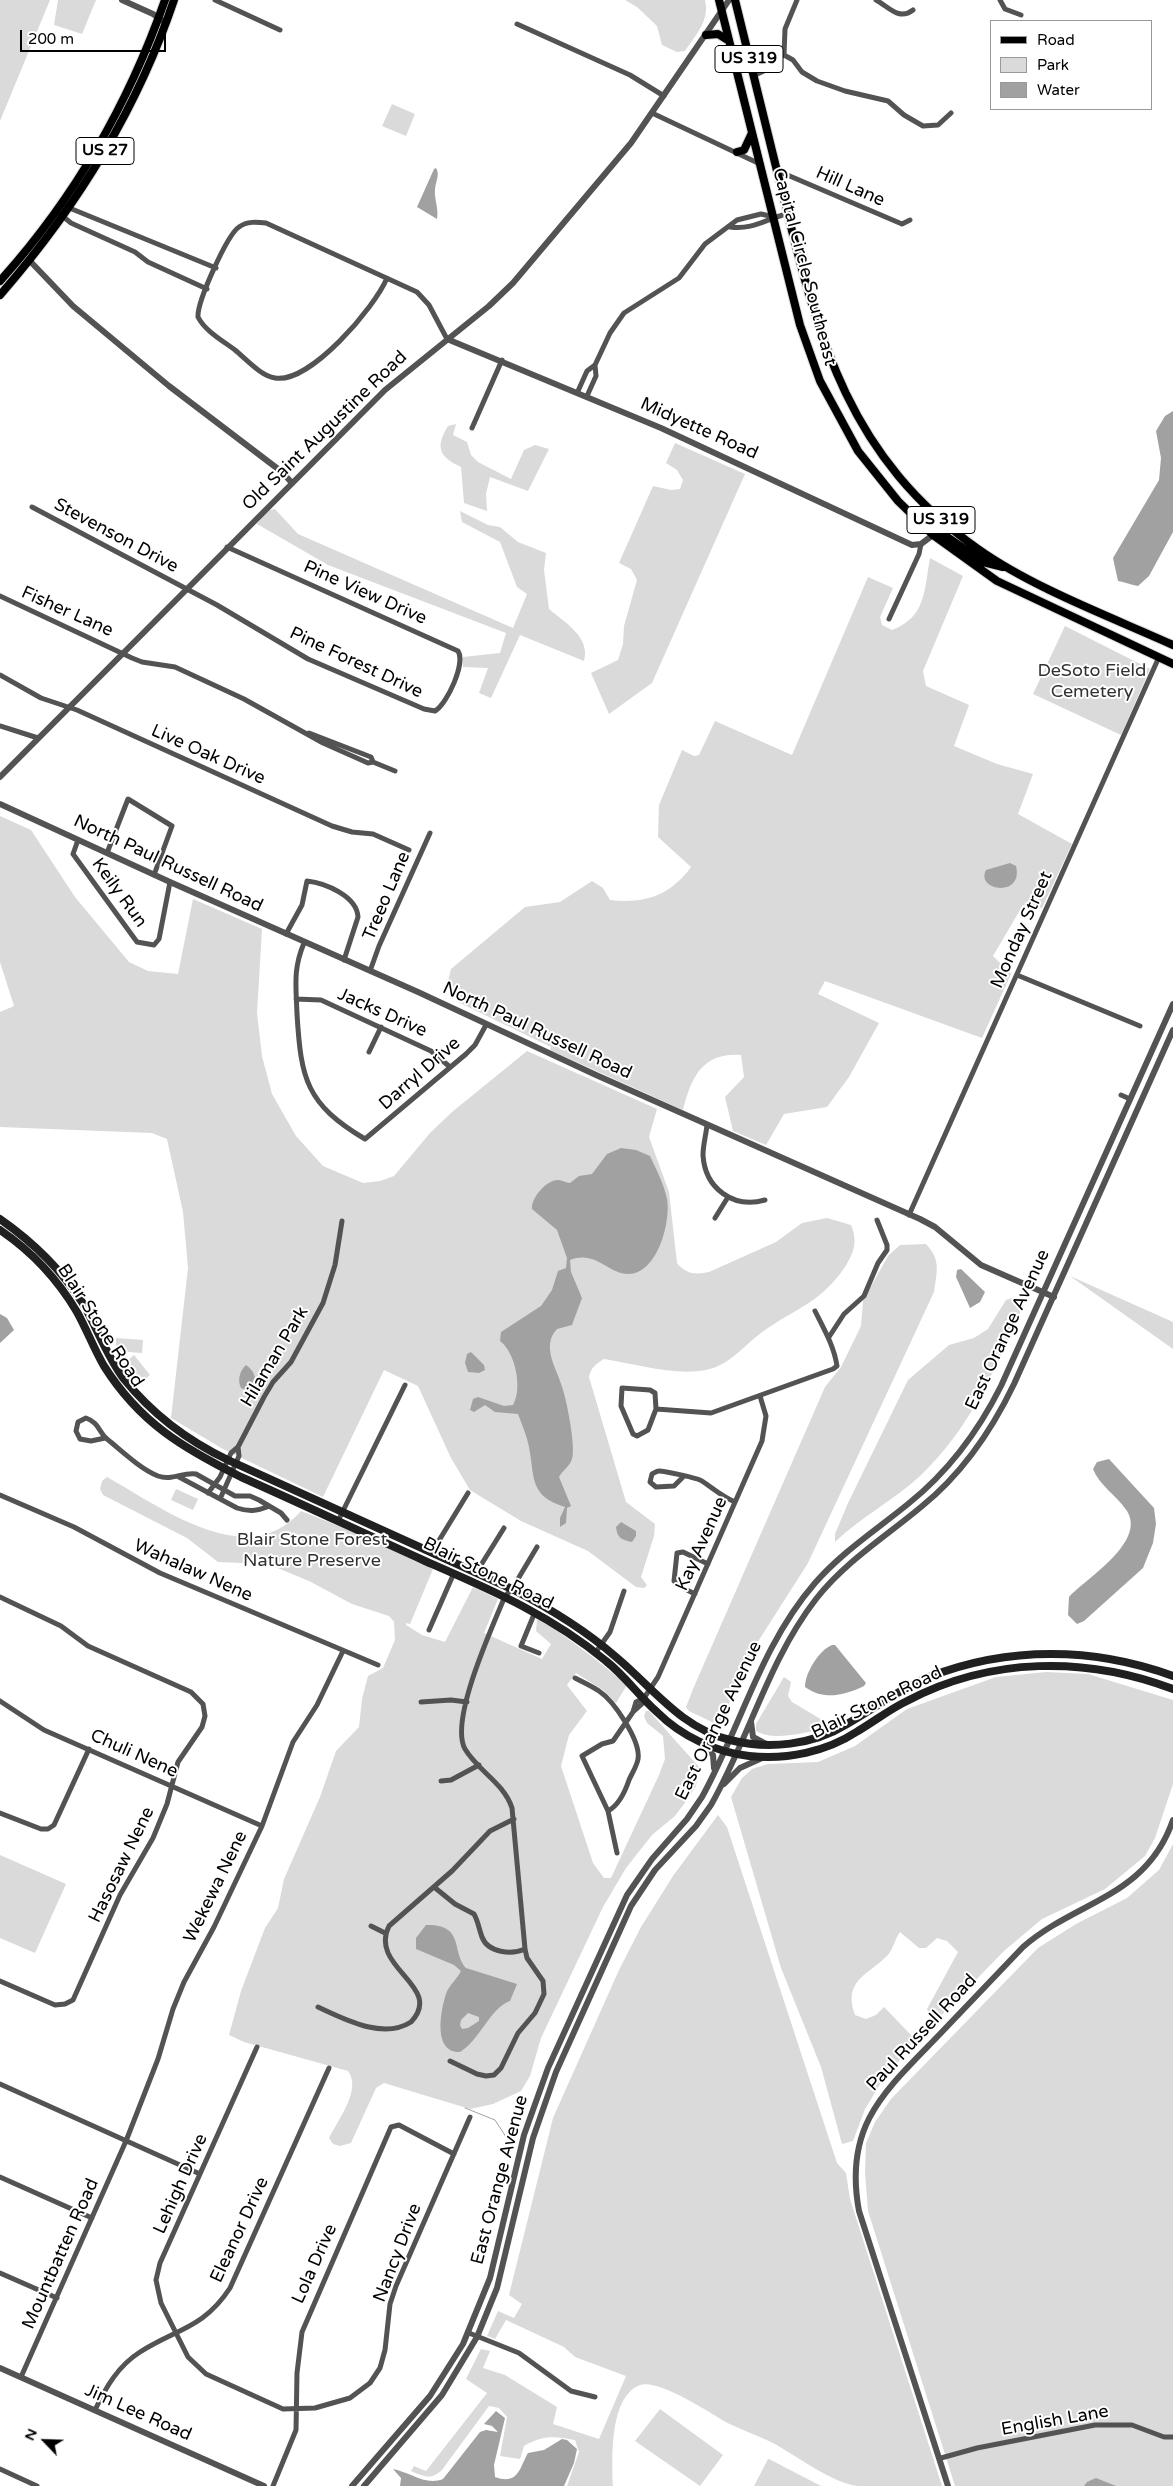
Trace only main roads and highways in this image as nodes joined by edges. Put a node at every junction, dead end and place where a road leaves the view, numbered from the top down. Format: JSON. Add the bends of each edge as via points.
{"nodes":[{"id":1,"x":165,"y":0,"type":"edge"},
{"id":2,"x":174,"y":0,"type":"edge"},
{"id":3,"x":718,"y":0,"type":"edge"},
{"id":4,"x":735,"y":0,"type":"edge"},
{"id":5,"x":706,"y":35,"type":"road end"},
{"id":6,"x":728,"y":41,"type":"junction"},
{"id":7,"x":118,"y":109,"type":"junction"},
{"id":8,"x":118,"y":129,"type":"junction"},
{"id":9,"x":752,"y":133,"type":"junction"},
{"id":10,"x":737,"y":152,"type":"road end"},
{"id":11,"x":0,"y":281,"type":"edge"},
{"id":12,"x":0,"y":294,"type":"edge"},
{"id":13,"x":933,"y":535,"type":"junction"},
{"id":14,"x":1007,"y":568,"type":"junction"},
{"id":15,"x":1173,"y":646,"type":"edge"},
{"id":16,"x":1173,"y":664,"type":"edge"},
{"id":17,"x":0,"y":1219,"type":"edge"},
{"id":18,"x":0,"y":1230,"type":"edge"},
{"id":19,"x":58,"y":1270,"type":"junction"},
{"id":20,"x":51,"y":1275,"type":"junction"},
{"id":21,"x":112,"y":1361,"type":"junction"},
{"id":22,"x":104,"y":1366,"type":"junction"},
{"id":23,"x":956,"y":1668,"type":"junction"},
{"id":24,"x":1173,"y":1676,"type":"edge"},
{"id":25,"x":959,"y":1679,"type":"junction"},
{"id":26,"x":1173,"y":1689,"type":"edge"}],
"edges":[{"from":1,"to":7,"type":"main road","number":"US 27"},
{"from":2,"to":8,"type":"main road","number":"US 27"},
{"from":3,"to":6,"type":"main road","name":"Capital Circle Southeast","number":"US 319"},
{"from":4,"to":14,"type":"main road","name":"Capital Circle Southeast","number":"US 319","via":[[788,214],[823,341],[836,376],[867,434],[921,502],[978,549]]},
{"from":5,"to":6,"type":"main road","via":[[718,34]]},
{"from":6,"to":9,"type":"main road","name":"Capital Circle Southeast","number":"US 319"},
{"from":7,"to":8,"type":"main road"},
{"from":7,"to":11,"type":"main road","number":"US 27","via":[[57,210]]},
{"from":8,"to":12,"type":"main road","number":"US 27","via":[[62,217]]},
{"from":9,"to":10,"type":"main road","via":[[747,146]]},
{"from":9,"to":13,"type":"main road","name":"Capital Circle Southeast","number":"US 319","via":[[800,325],[827,396],[858,451],[882,482]]},
{"from":13,"to":14,"type":"main road","via":[[942,534],[983,562]]},
{"from":13,"to":16,"type":"main road","name":"Capital Circle Southeast","number":"US 319","via":[[997,581]]},
{"from":14,"to":15,"type":"main road","name":"Capital Circle Southeast","number":"US 319"},
{"from":17,"to":19,"type":"main road","name":"Blair Stone Road","via":[[26,1238]]},
{"from":18,"to":20,"type":"main road","name":"Blair Stone Road","via":[[20,1244]]},
{"from":19,"to":20,"type":"main road"},
{"from":19,"to":21,"type":"main road","name":"Blair Stone Road","via":[[83,1304]]},
{"from":20,"to":22,"type":"main road","name":"Blair Stone Road","via":[[77,1313]]},
{"from":21,"to":22,"type":"main road"},
{"from":21,"to":23,"type":"main road","name":"Blair Stone Road","via":[[148,1406],[176,1432],[236,1464],[425,1551],[435,1551],[553,1611],[602,1645],[688,1722],[729,1740],[772,1745],[798,1742],[831,1732],[900,1691]]},
{"from":22,"to":25,"type":"main road","name":"Blair Stone Road","via":[[134,1405],[167,1436],[232,1472],[535,1612],[596,1652],[668,1723],[696,1740],[735,1754],[766,1757],[801,1754],[834,1744],[905,1701]]},
{"from":23,"to":24,"type":"main road","name":"Blair Stone Road","via":[[1017,1655],[1059,1654],[1127,1662]]},
{"from":23,"to":25,"type":"main road"},
{"from":25,"to":26,"type":"main road","name":"Blair Stone Road","via":[[1020,1667],[1065,1665],[1118,1672]]}]}
